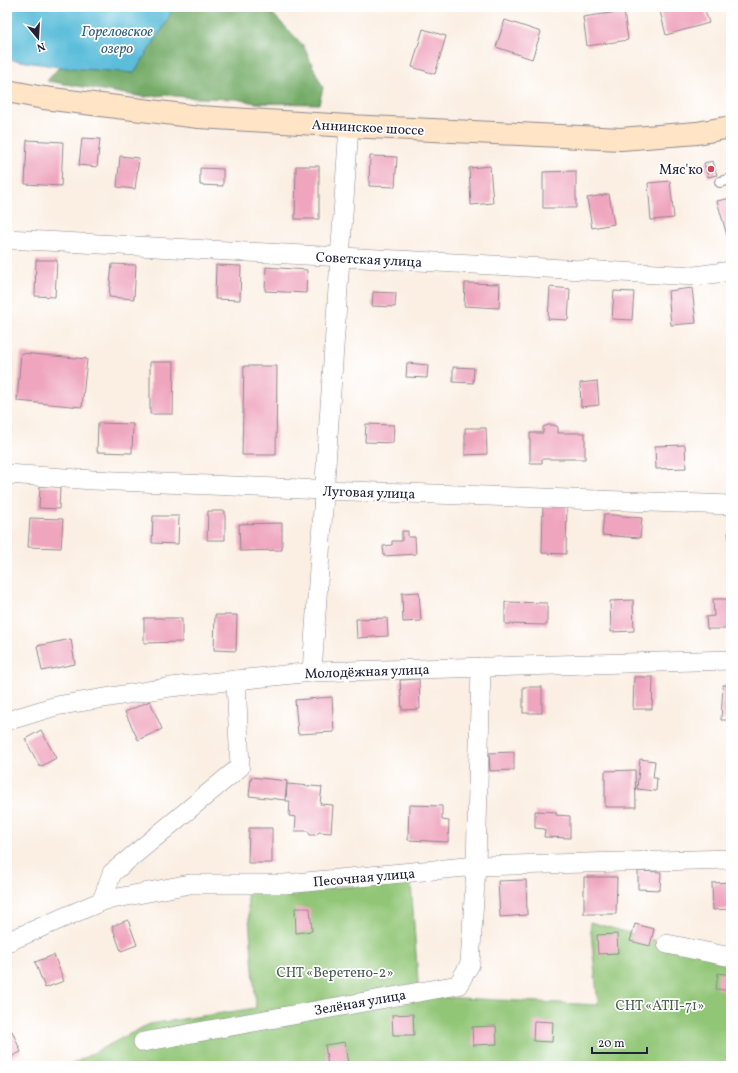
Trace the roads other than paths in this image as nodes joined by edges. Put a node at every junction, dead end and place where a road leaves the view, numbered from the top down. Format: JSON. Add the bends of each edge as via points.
{"nodes":[{"id":1,"x":7,"y":91,"type":"edge"},
{"id":2,"x":349,"y":126,"type":"junction"},
{"id":3,"x":731,"y":127,"type":"edge"},
{"id":4,"x":731,"y":179,"type":"edge"},
{"id":5,"x":720,"y":182,"type":"dead end"},
{"id":6,"x":7,"y":239,"type":"edge"},
{"id":7,"x":340,"y":257,"type":"junction"},
{"id":8,"x":731,"y":271,"type":"edge"},
{"id":9,"x":7,"y":474,"type":"edge"},
{"id":10,"x":324,"y":490,"type":"junction"},
{"id":11,"x":731,"y":505,"type":"edge"},
{"id":12,"x":731,"y":660,"type":"edge"},
{"id":13,"x":481,"y":667,"type":"junction"},
{"id":14,"x":312,"y":672,"type":"junction"},
{"id":15,"x":236,"y":680,"type":"junction"},
{"id":16,"x":7,"y":721,"type":"edge"},
{"id":17,"x":731,"y":859,"type":"edge"},
{"id":18,"x":476,"y":866,"type":"junction"},
{"id":19,"x":102,"y":901,"type":"junction"},
{"id":20,"x":7,"y":942,"type":"edge"},
{"id":21,"x":667,"y":944,"type":"dead end"},
{"id":22,"x":731,"y":957,"type":"edge"},
{"id":23,"x":143,"y":1042,"type":"dead end"}],
"edges":[{"from":1,"to":2,"type":"main road","name":"Аннинское шоссе","via":[[199,117]]},
{"from":2,"to":3,"type":"main road","name":"Аннинское шоссе","via":[[621,139],[697,134]]},
{"from":2,"to":7,"type":"street"},
{"from":4,"to":5,"type":"lane"},
{"from":6,"to":7,"type":"street","name":"Советская улица"},
{"from":7,"to":8,"type":"street","name":"Советская улица","via":[[695,276]]},
{"from":7,"to":10,"type":"street"},
{"from":9,"to":10,"type":"street","name":"Луговая улица"},
{"from":10,"to":11,"type":"street","name":"Луговая улица"},
{"from":10,"to":14,"type":"street"},
{"from":12,"to":13,"type":"street","name":"Молодёжная улица"},
{"from":13,"to":14,"type":"street","name":"Молодёжная улица"},
{"from":13,"to":18,"type":"street","name":"Зелёная улица"},
{"from":14,"to":15,"type":"street","name":"Молодёжная улица"},
{"from":15,"to":16,"type":"street","name":"Молодёжная улица","via":[[171,687],[56,706]]},
{"from":15,"to":19,"type":"street","via":[[240,766],[112,873]]},
{"from":17,"to":18,"type":"street","name":"Песочная улица"},
{"from":18,"to":19,"type":"street","name":"Песочная улица","via":[[285,884],[190,884]]},
{"from":18,"to":23,"type":"street","name":"Зелёная улица","via":[[470,964],[458,985]]},
{"from":19,"to":20,"type":"street","name":"Песочная улица"},
{"from":21,"to":22,"type":"street"}]}
